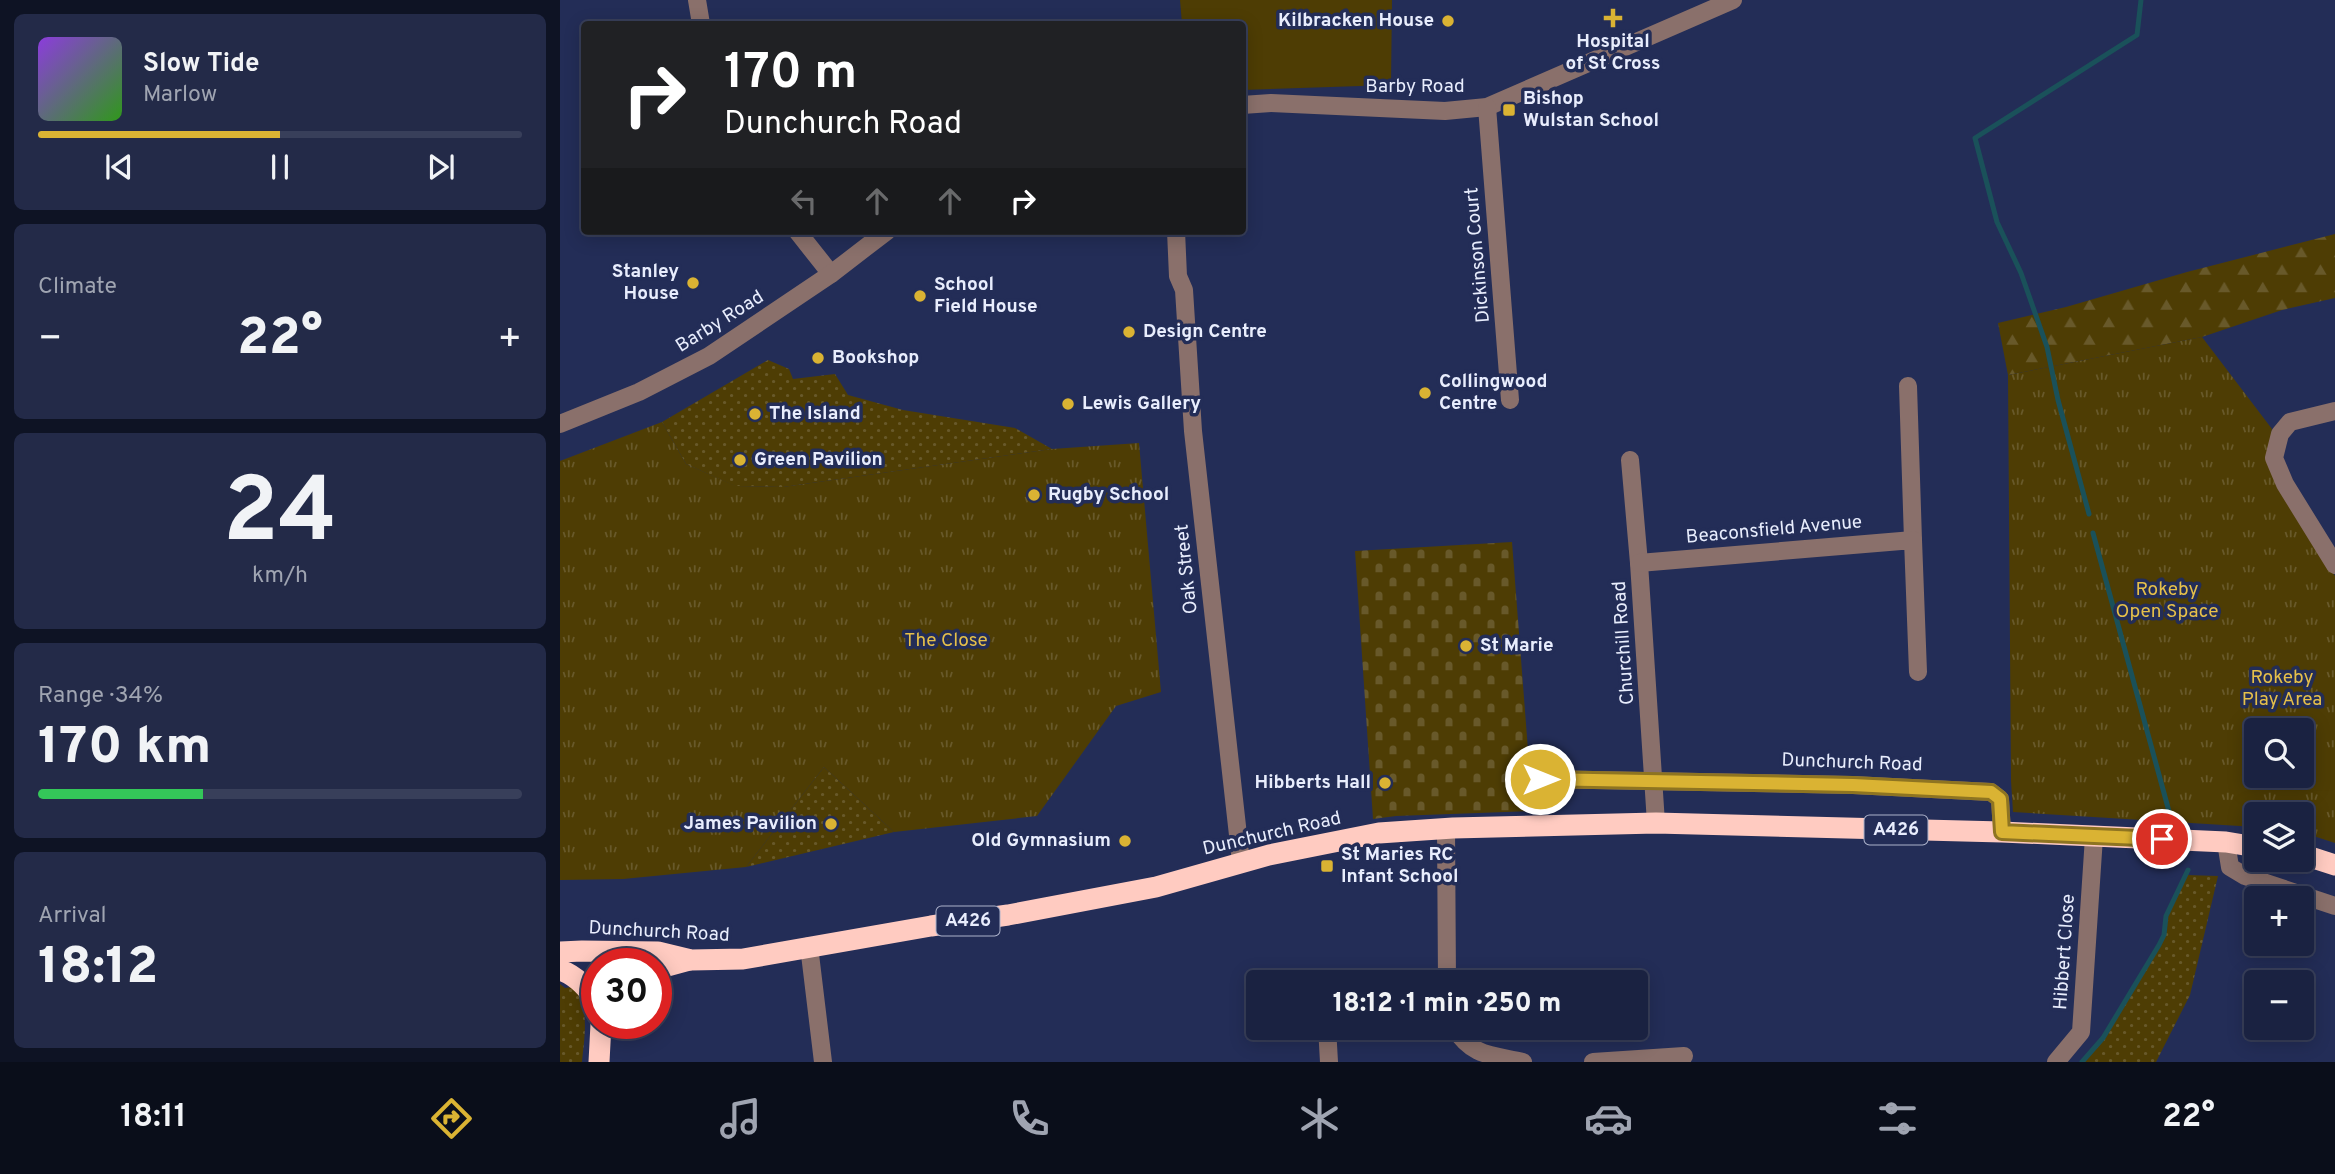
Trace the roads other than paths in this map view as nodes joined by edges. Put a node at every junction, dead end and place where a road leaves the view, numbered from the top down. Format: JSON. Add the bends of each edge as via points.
{"nodes":[{"id":1,"x":697,"y":0,"type":"edge"},
{"id":2,"x":1732,"y":0,"type":"edge"},
{"id":3,"x":700,"y":21,"type":"edge"},
{"id":4,"x":1246,"y":105,"type":"edge"},
{"id":5,"x":1487,"y":107,"type":"junction"},
{"id":6,"x":800,"y":235,"type":"edge"},
{"id":7,"x":882,"y":235,"type":"edge"},
{"id":8,"x":1176,"y":235,"type":"edge"},
{"id":9,"x":831,"y":274,"type":"junction"},
{"id":10,"x":1908,"y":386,"type":"dead end"},
{"id":11,"x":1510,"y":400,"type":"dead end"},
{"id":12,"x":2335,"y":411,"type":"edge"},
{"id":13,"x":560,"y":424,"type":"edge"},
{"id":14,"x":1629,"y":460,"type":"dead end"},
{"id":15,"x":1913,"y":540,"type":"junction"},
{"id":16,"x":1639,"y":563,"type":"junction"},
{"id":17,"x":2335,"y":565,"type":"edge"},
{"id":18,"x":1918,"y":672,"type":"dead end"},
{"id":19,"x":1539,"y":779,"type":"dead end"},
{"id":20,"x":1655,"y":780,"type":"junction"},
{"id":21,"x":1656,"y":823,"type":"junction"},
{"id":22,"x":1446,"y":828,"type":"junction"},
{"id":23,"x":2002,"y":832,"type":"junction"},
{"id":24,"x":2094,"y":836,"type":"junction"},
{"id":25,"x":2226,"y":842,"type":"junction"},
{"id":26,"x":2244,"y":844,"type":"edge"},
{"id":27,"x":2314,"y":858,"type":"edge"},
{"id":28,"x":1241,"y":862,"type":"junction"},
{"id":29,"x":2335,"y":865,"type":"edge"},
{"id":30,"x":2335,"y":906,"type":"edge"},
{"id":31,"x":809,"y":946,"type":"junction"},
{"id":32,"x":560,"y":953,"type":"edge"},
{"id":33,"x":691,"y":960,"type":"junction"},
{"id":34,"x":672,"y":965,"type":"edge"},
{"id":35,"x":560,"y":970,"type":"edge"},
{"id":36,"x":1447,"y":970,"type":"edge"},
{"id":37,"x":581,"y":983,"type":"edge"},
{"id":38,"x":600,"y":1039,"type":"edge"},
{"id":39,"x":1328,"y":1040,"type":"edge"},
{"id":40,"x":1462,"y":1040,"type":"edge"},
{"id":41,"x":1684,"y":1056,"type":"dead end"},
{"id":42,"x":599,"y":1062,"type":"edge"},
{"id":43,"x":823,"y":1062,"type":"edge"},
{"id":44,"x":1329,"y":1062,"type":"edge"},
{"id":45,"x":1523,"y":1062,"type":"edge"},
{"id":46,"x":1593,"y":1062,"type":"edge"},
{"id":47,"x":2056,"y":1062,"type":"edge"}],
"edges":[{"from":1,"to":3,"type":"street"},
{"from":2,"to":5,"type":"street","name":"Barby Road"},
{"from":4,"to":5,"type":"street","name":"Barby Road","via":[[1445,111]]},
{"from":5,"to":11,"type":"street","name":"Dickinson Court"},
{"from":6,"to":9,"type":"street"},
{"from":7,"to":9,"type":"street","name":"Barby Road"},
{"from":8,"to":28,"type":"street","name":"Oak Street"},
{"from":9,"to":13,"type":"street","name":"Barby Road","via":[[709,356],[639,392]]},
{"from":10,"to":15,"type":"street"},
{"from":12,"to":17,"type":"street","via":[[2290,422],[2280,434],[2274,458]]},
{"from":14,"to":16,"type":"street","name":"Churchill Road"},
{"from":15,"to":16,"type":"street","name":"Beaconsfield Avenue"},
{"from":15,"to":18,"type":"street"},
{"from":16,"to":20,"type":"street","name":"Churchill Road"},
{"from":19,"to":20,"type":"street","name":"Dunchurch Road"},
{"from":20,"to":21,"type":"street","name":"Churchill Road"},
{"from":20,"to":23,"type":"street","name":"Dunchurch Road","via":[[1991,792],[2000,799]]},
{"from":21,"to":22,"type":"highway","name":"Dunchurch Road","number":"A426"},
{"from":21,"to":23,"type":"highway","name":"Dunchurch Road","number":"A426"},
{"from":22,"to":28,"type":"highway","name":"Dunchurch Road","number":"A426","via":[[1379,832]]},
{"from":22,"to":36,"type":"street"},
{"from":23,"to":24,"type":"highway","name":"Dunchurch Road","number":"A426"},
{"from":24,"to":25,"type":"highway","name":"Dunchurch Road","number":"A426"},
{"from":24,"to":47,"type":"street","name":"Hibbert Close","via":[[2081,1032]]},
{"from":25,"to":26,"type":"highway","name":"Dunchurch Road","number":"A426"},
{"from":25,"to":30,"type":"street","via":[[2230,867],[2245,876]]},
{"from":27,"to":29,"type":"highway"},
{"from":28,"to":31,"type":"highway","name":"Dunchurch Road","number":"A426","via":[[1116,895]]},
{"from":31,"to":33,"type":"highway","name":"Dunchurch Road","number":"A426","via":[[743,959]]},
{"from":31,"to":43,"type":"street"},
{"from":32,"to":33,"type":"highway","name":"Dunchurch Road","number":"A426","via":[[658,952]]},
{"from":33,"to":34,"type":"highway","number":"A426"},
{"from":35,"to":37,"type":"highway"},
{"from":38,"to":42,"type":"highway"},
{"from":39,"to":44,"type":"street"},
{"from":40,"to":45,"type":"street","via":[[1474,1050]]},
{"from":41,"to":46,"type":"street"}]}
